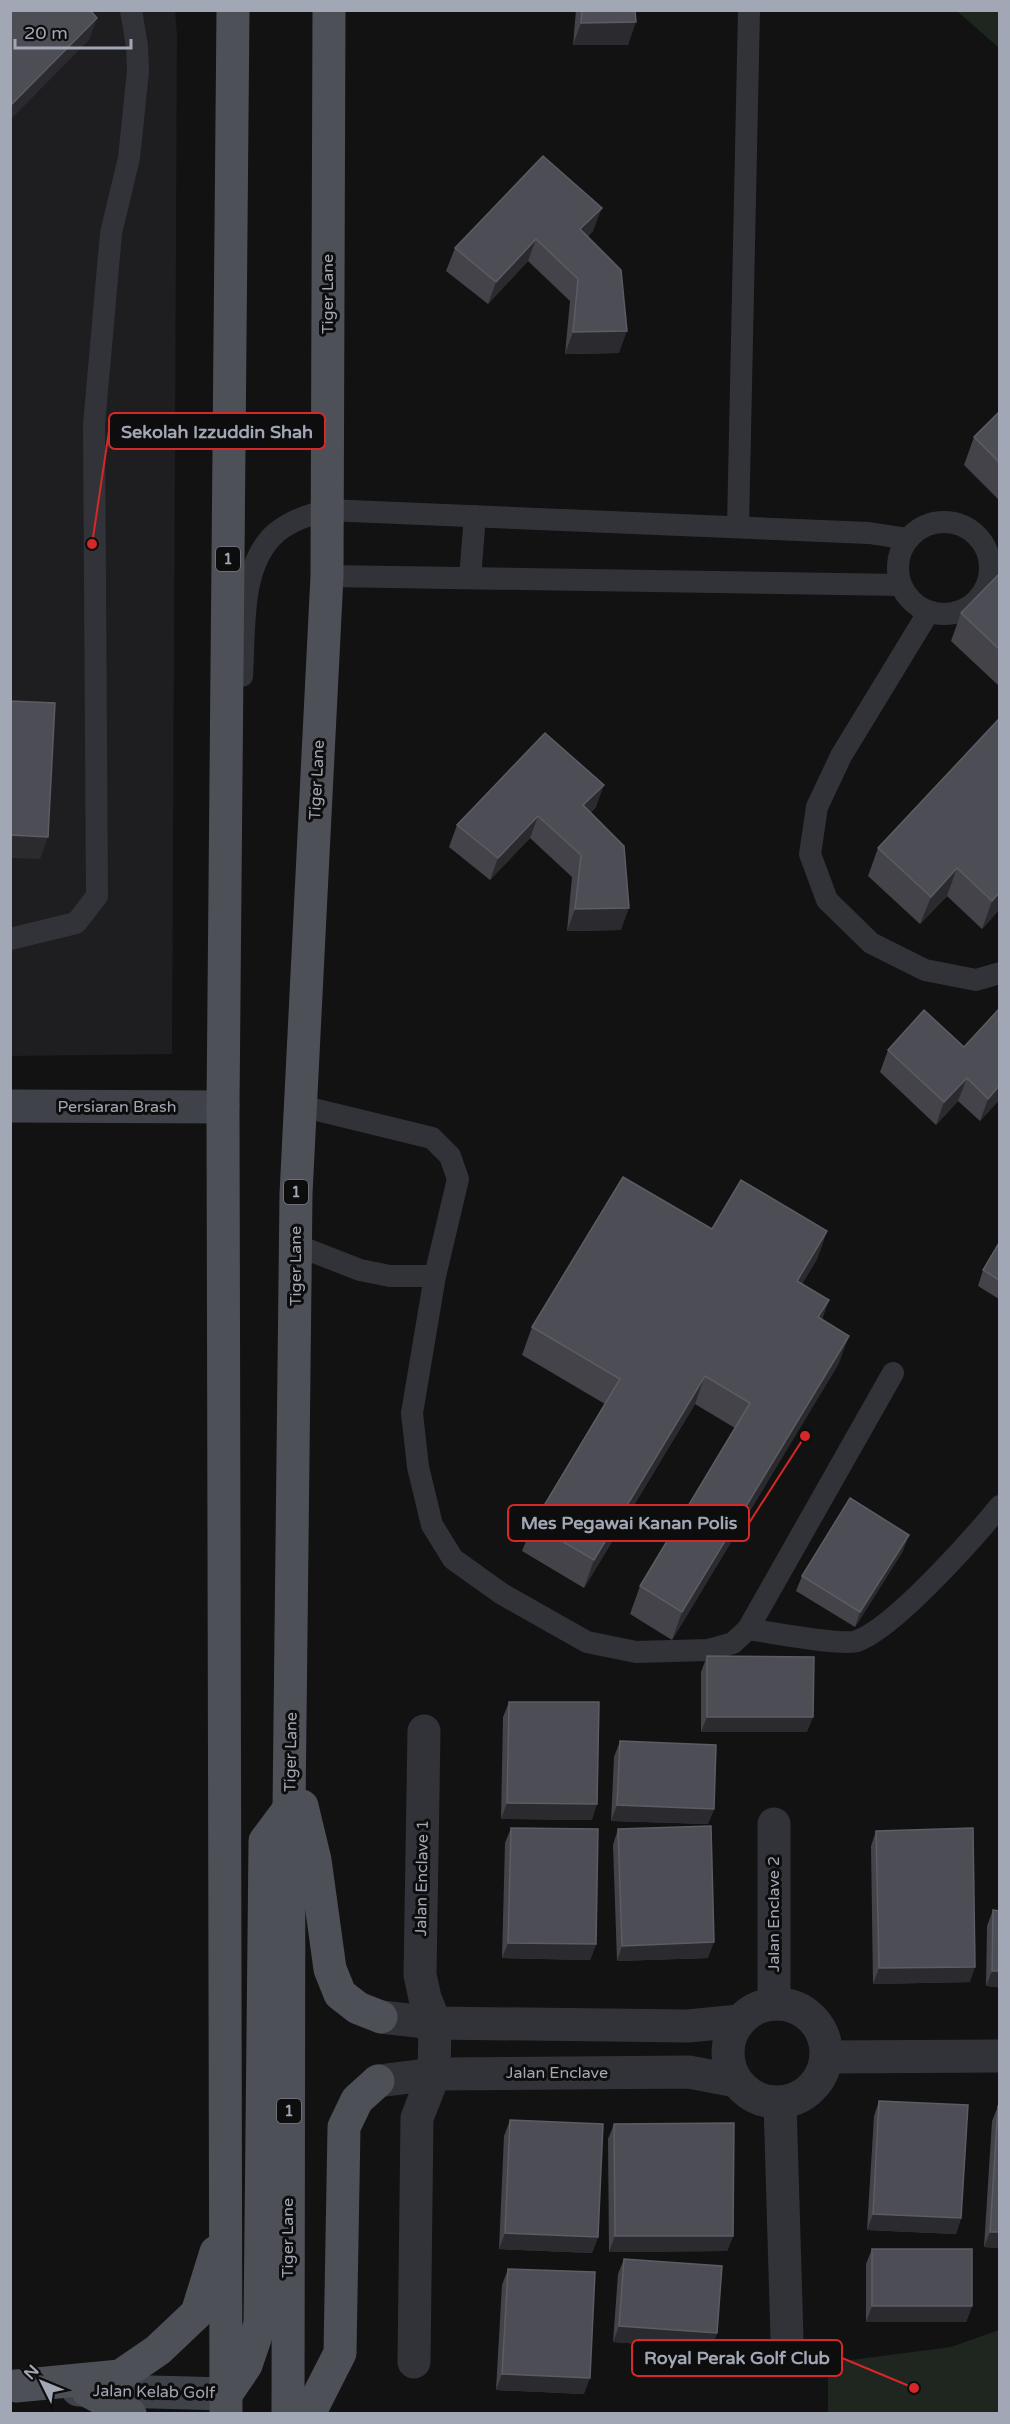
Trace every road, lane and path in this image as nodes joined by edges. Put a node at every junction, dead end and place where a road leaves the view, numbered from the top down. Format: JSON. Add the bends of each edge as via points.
{"nodes":[{"id":1,"x":131,"y":10,"type":"edge"},
{"id":2,"x":233,"y":10,"type":"edge"},
{"id":3,"x":329,"y":10,"type":"edge"},
{"id":4,"x":749,"y":10,"type":"edge"},
{"id":5,"x":327,"y":510,"type":"junction"},
{"id":6,"x":474,"y":516,"type":"junction"},
{"id":7,"x":738,"y":527,"type":"junction"},
{"id":8,"x":908,"y":539,"type":"junction"},
{"id":9,"x":327,"y":576,"type":"junction"},
{"id":10,"x":470,"y":578,"type":"junction"},
{"id":11,"x":900,"y":585,"type":"junction"},
{"id":12,"x":928,"y":612,"type":"junction"},
{"id":13,"x":227,"y":730,"type":"junction"},
{"id":14,"x":10,"y":939,"type":"edge"},
{"id":15,"x":999,"y":973,"type":"edge"},
{"id":16,"x":10,"y":1106,"type":"edge"},
{"id":17,"x":301,"y":1106,"type":"junction"},
{"id":18,"x":223,"y":1107,"type":"junction"},
{"id":19,"x":296,"y":1245,"type":"junction"},
{"id":20,"x":435,"y":1276,"type":"junction"},
{"id":21,"x":893,"y":1373,"type":"dead end"},
{"id":22,"x":999,"y":1506,"type":"edge"},
{"id":23,"x":748,"y":1629,"type":"junction"},
{"id":24,"x":424,"y":1731,"type":"dead end"},
{"id":25,"x":291,"y":1757,"type":"junction"},
{"id":26,"x":290,"y":1809,"type":"junction"},
{"id":27,"x":774,"y":1824,"type":"dead end"},
{"id":28,"x":774,"y":2004,"type":"junction"},
{"id":29,"x":381,"y":2017,"type":"joint"},
{"id":30,"x":739,"y":2021,"type":"junction"},
{"id":31,"x":435,"y":2023,"type":"junction"},
{"id":32,"x":999,"y":2056,"type":"edge"},
{"id":33,"x":825,"y":2057,"type":"junction"},
{"id":34,"x":434,"y":2074,"type":"junction"},
{"id":35,"x":378,"y":2081,"type":"joint"},
{"id":36,"x":736,"y":2081,"type":"junction"},
{"id":37,"x":780,"y":2102,"type":"junction"},
{"id":38,"x":226,"y":2196,"type":"junction"},
{"id":39,"x":787,"y":2339,"type":"dead end"},
{"id":40,"x":414,"y":2362,"type":"dead end"},
{"id":41,"x":13,"y":2386,"type":"edge"},
{"id":42,"x":88,"y":2391,"type":"junction"},
{"id":43,"x":226,"y":2404,"type":"edge"},
{"id":44,"x":130,"y":2414,"type":"edge"},
{"id":45,"x":288,"y":2414,"type":"edge"},
{"id":46,"x":309,"y":2414,"type":"edge"}],
"edges":[{"from":1,"to":14,"type":"lane","via":[[138,71],[129,158],[111,233],[94,426],[97,896],[76,923]]},
{"from":2,"to":13,"type":"main road","number":"1"},
{"from":3,"to":5,"type":"main road","name":"Tiger Lane","number":"1"},
{"from":4,"to":7,"type":"lane"},
{"from":5,"to":6,"type":"lane"},
{"from":5,"to":9,"type":"main road","name":"Tiger Lane","number":"1"},
{"from":5,"to":13,"type":"lane","via":[[297,519],[262,548],[249,585],[240,714]]},
{"from":6,"to":7,"type":"lane"},
{"from":6,"to":10,"type":"lane"},
{"from":7,"to":8,"type":"lane","via":[[868,533]]},
{"from":8,"to":11,"type":"lane","via":[[898,561]]},
{"from":8,"to":12,"type":"lane","via":[[932,523],[961,524],[984,542],[992,570],[981,597],[957,614]]},
{"from":9,"to":10,"type":"lane"},
{"from":9,"to":17,"type":"main road","name":"Tiger Lane","number":"1"},
{"from":10,"to":11,"type":"lane"},
{"from":11,"to":12,"type":"lane","via":[[911,602]]},
{"from":12,"to":15,"type":"lane","via":[[836,767],[817,807],[810,854],[827,900],[871,943],[925,969],[976,980]]},
{"from":13,"to":18,"type":"main road","number":"1"},
{"from":16,"to":18,"type":"street","name":"Persiaran Brash"},
{"from":17,"to":19,"type":"main road","name":"Tiger Lane","number":"1"},
{"from":17,"to":20,"type":"lane","via":[[432,1138],[450,1156],[458,1179]]},
{"from":18,"to":38,"type":"main road","number":"1"},
{"from":19,"to":20,"type":"lane","via":[[360,1270],[390,1276]]},
{"from":19,"to":25,"type":"main road","name":"Tiger Lane","number":"1"},
{"from":20,"to":23,"type":"lane","via":[[412,1413],[418,1467],[432,1525],[453,1558],[502,1594],[587,1642],[636,1652],[708,1650],[733,1643]]},
{"from":21,"to":23,"type":"lane"},
{"from":22,"to":23,"type":"lane","via":[[977,1534],[891,1620],[856,1642]]},
{"from":24,"to":31,"type":"street","name":"Jalan Enclave 1","via":[[420,1975]]},
{"from":25,"to":26,"type":"main road","name":"Tiger Lane","number":"1"},
{"from":25,"to":29,"type":"main road","via":[[315,1860],[330,1969],[340,1994],[358,2008]]},
{"from":26,"to":43,"type":"main road","via":[[265,1841],[260,2324],[246,2365]]},
{"from":26,"to":45,"type":"main road","name":"Tiger Lane","number":"1"},
{"from":27,"to":28,"type":"street","name":"Jalan Enclave 2"},
{"from":28,"to":30,"type":"street","via":[[755,2009]]},
{"from":28,"to":33,"type":"street","via":[[790,2005],[806,2013],[825,2041]]},
{"from":29,"to":31,"type":"street"},
{"from":30,"to":31,"type":"street","via":[[688,2026]]},
{"from":30,"to":36,"type":"street","via":[[727,2050]]},
{"from":31,"to":34,"type":"street"},
{"from":32,"to":33,"type":"street"},
{"from":33,"to":37,"type":"street","via":[[821,2074],[811,2088]]},
{"from":34,"to":35,"type":"street","name":"Jalan Enclave"},
{"from":34,"to":36,"type":"street","name":"Jalan Enclave","via":[[688,2072]]},
{"from":34,"to":40,"type":"street","via":[[417,2118]]},
{"from":35,"to":46,"type":"main road","via":[[357,2100],[344,2127],[340,2353]]},
{"from":36,"to":37,"type":"street","name":"Jalan Enclave","via":[[748,2093]]},
{"from":37,"to":39,"type":"street"},
{"from":38,"to":41,"type":"main road","via":[[214,2261],[197,2313],[158,2350],[120,2376]]},
{"from":38,"to":43,"type":"main road","number":"1"},
{"from":41,"to":42,"type":"street","name":"Jalan Kelab Golf"},
{"from":42,"to":43,"type":"street","name":"Jalan Kelab Golf"},
{"from":42,"to":44,"type":"main road"}]}
